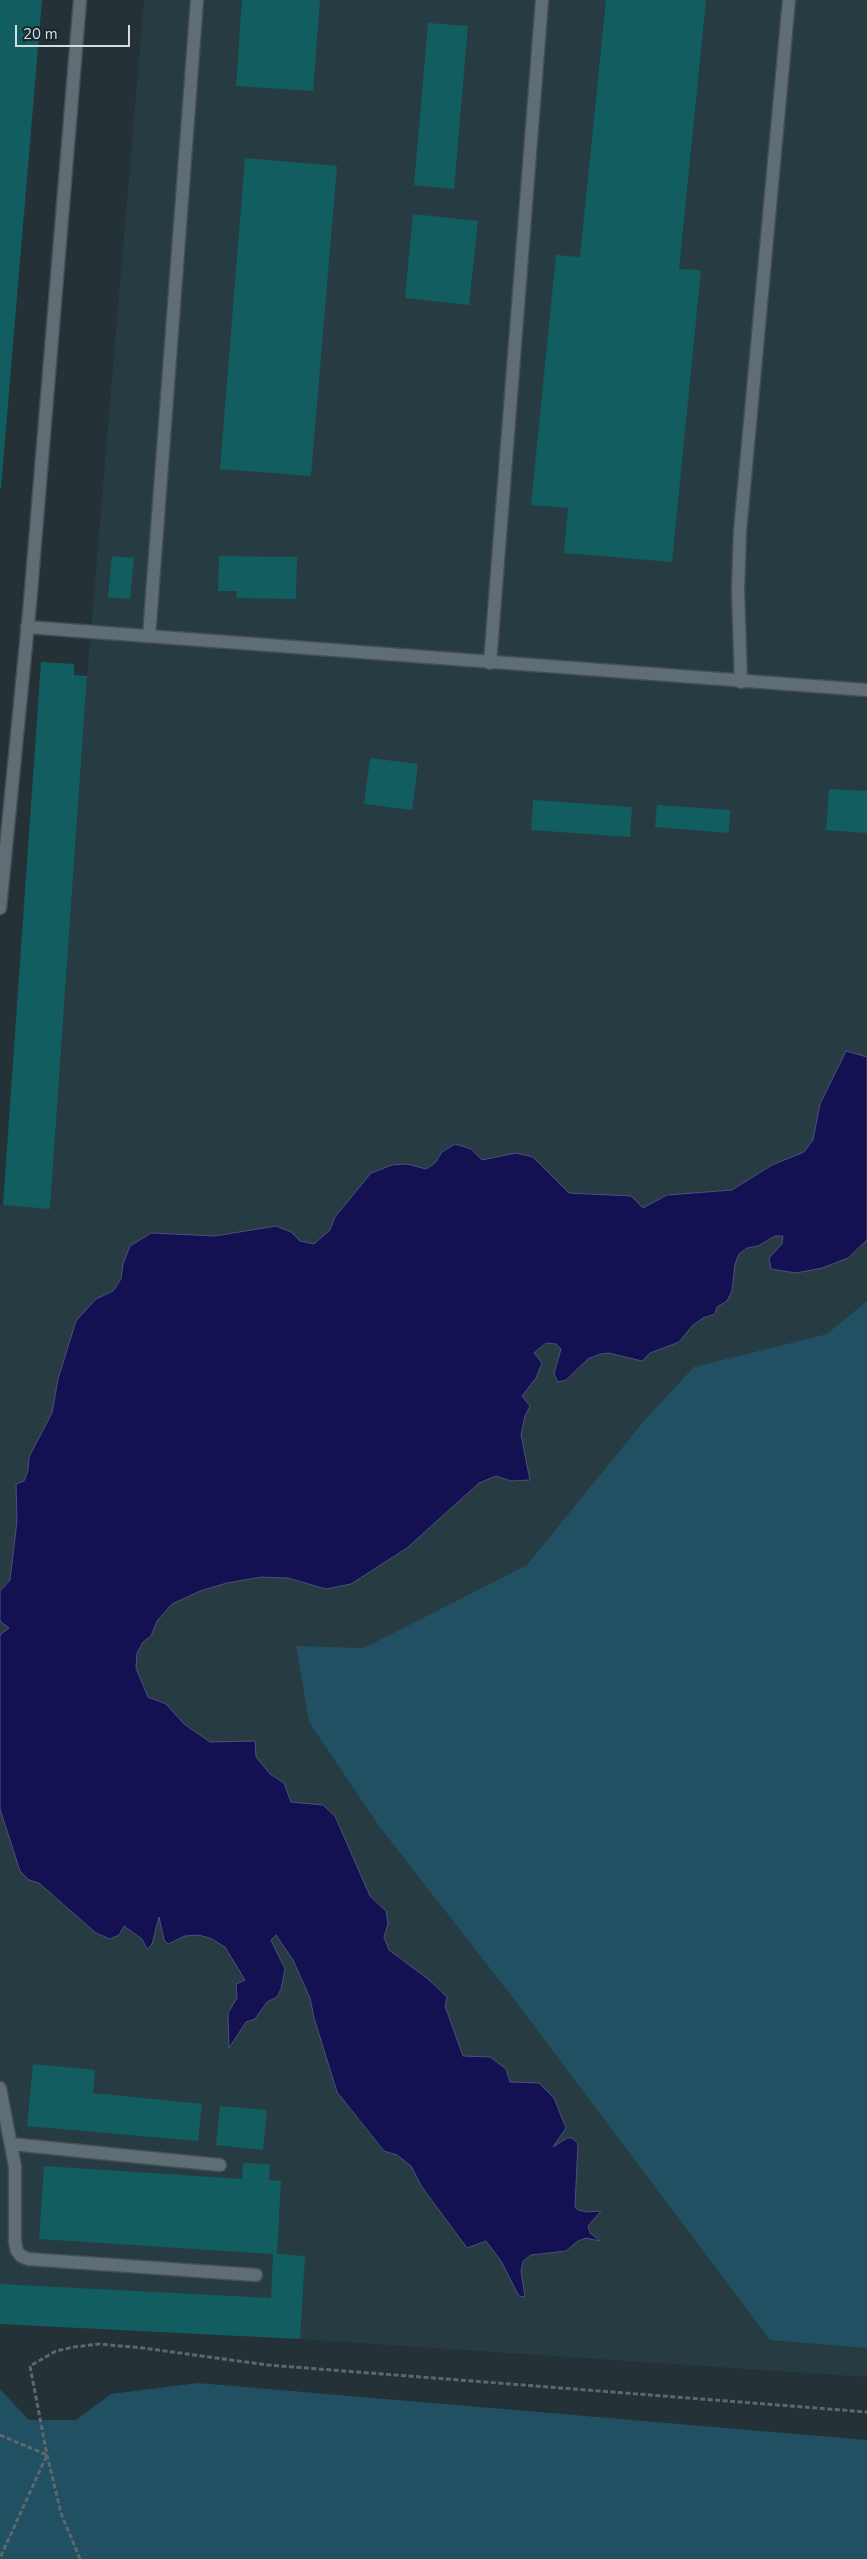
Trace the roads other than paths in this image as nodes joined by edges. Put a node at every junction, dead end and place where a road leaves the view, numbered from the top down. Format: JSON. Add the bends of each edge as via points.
{"nodes":[{"id":1,"x":80,"y":0,"type":"edge"},
{"id":2,"x":197,"y":0,"type":"edge"},
{"id":3,"x":542,"y":0,"type":"edge"},
{"id":4,"x":789,"y":0,"type":"edge"},
{"id":5,"x":27,"y":626,"type":"junction"},
{"id":6,"x":149,"y":636,"type":"junction"},
{"id":7,"x":490,"y":663,"type":"junction"},
{"id":8,"x":741,"y":682,"type":"junction"},
{"id":9,"x":867,"y":690,"type":"edge"},
{"id":10,"x":0,"y":908,"type":"edge"},
{"id":11,"x":0,"y":2088,"type":"edge"},
{"id":12,"x":12,"y":2144,"type":"junction"},
{"id":13,"x":220,"y":2165,"type":"dead end"},
{"id":14,"x":256,"y":2275,"type":"dead end"}],
"edges":[{"from":1,"to":5,"type":"lane"},
{"from":2,"to":6,"type":"lane"},
{"from":3,"to":7,"type":"lane"},
{"from":4,"to":8,"type":"lane","via":[[740,531]]},
{"from":5,"to":6,"type":"lane"},
{"from":5,"to":10,"type":"lane"},
{"from":6,"to":7,"type":"lane"},
{"from":7,"to":8,"type":"lane"},
{"from":8,"to":9,"type":"lane"},
{"from":11,"to":12,"type":"lane"},
{"from":12,"to":13,"type":"lane"},
{"from":12,"to":14,"type":"lane","via":[[17,2192],[15,2242],[21,2256]]}]}
